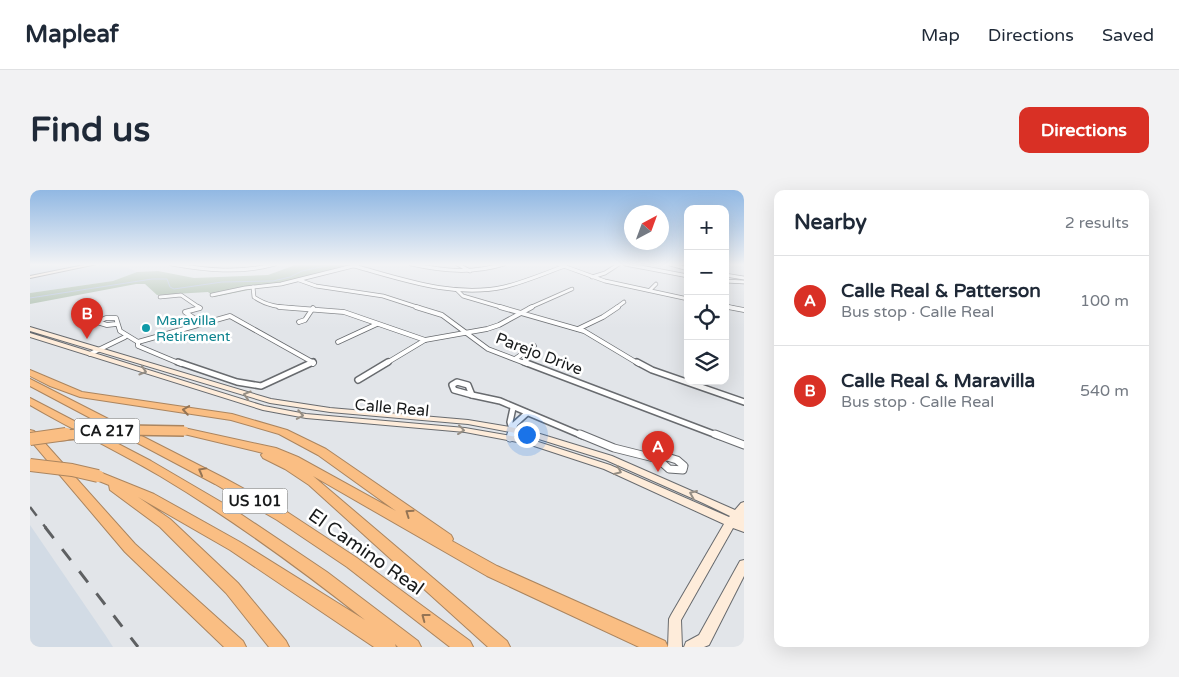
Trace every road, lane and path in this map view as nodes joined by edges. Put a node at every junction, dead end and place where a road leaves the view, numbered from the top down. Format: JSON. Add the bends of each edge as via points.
{"nodes":[{"id":1,"x":264,"y":285,"type":"edge"},
{"id":2,"x":314,"y":285,"type":"edge"},
{"id":3,"x":424,"y":285,"type":"edge"},
{"id":4,"x":507,"y":285,"type":"edge"},
{"id":5,"x":628,"y":285,"type":"edge"},
{"id":6,"x":655,"y":285,"type":"edge"},
{"id":7,"x":253,"y":287,"type":"junction"},
{"id":8,"x":572,"y":289,"type":"dead end"},
{"id":9,"x":458,"y":290,"type":"junction"},
{"id":10,"x":650,"y":290,"type":"junction"},
{"id":11,"x":212,"y":295,"type":"dead end"},
{"id":12,"x":160,"y":297,"type":"dead end"},
{"id":13,"x":684,"y":297,"type":"edge"},
{"id":14,"x":624,"y":302,"type":"dead end"},
{"id":15,"x":729,"y":307,"type":"edge"},
{"id":16,"x":313,"y":308,"type":"junction"},
{"id":17,"x":744,"y":310,"type":"edge"},
{"id":18,"x":520,"y":312,"type":"junction"},
{"id":19,"x":299,"y":322,"type":"dead end"},
{"id":20,"x":201,"y":323,"type":"junction"},
{"id":21,"x":116,"y":324,"type":"dead end"},
{"id":22,"x":377,"y":324,"type":"junction"},
{"id":23,"x":30,"y":329,"type":"edge"},
{"id":24,"x":578,"y":329,"type":"junction"},
{"id":25,"x":466,"y":333,"type":"junction"},
{"id":26,"x":30,"y":335,"type":"edge"},
{"id":27,"x":126,"y":338,"type":"junction"},
{"id":28,"x":425,"y":340,"type":"junction"},
{"id":29,"x":138,"y":342,"type":"junction"},
{"id":30,"x":338,"y":342,"type":"dead end"},
{"id":31,"x":534,"y":346,"type":"dead end"},
{"id":32,"x":96,"y":352,"type":"junction"},
{"id":33,"x":515,"y":359,"type":"junction"},
{"id":34,"x":30,"y":372,"type":"edge"},
{"id":35,"x":358,"y":380,"type":"dead end"},
{"id":36,"x":30,"y":382,"type":"edge"},
{"id":37,"x":472,"y":395,"type":"dead end"},
{"id":38,"x":30,"y":401,"type":"edge"},
{"id":39,"x":744,"y":402,"type":"edge"},
{"id":40,"x":513,"y":408,"type":"junction"},
{"id":41,"x":527,"y":413,"type":"junction"},
{"id":42,"x":30,"y":433,"type":"edge"},
{"id":43,"x":511,"y":434,"type":"junction"},
{"id":44,"x":30,"y":439,"type":"edge"},
{"id":45,"x":744,"y":445,"type":"edge"},
{"id":46,"x":250,"y":446,"type":"junction"},
{"id":47,"x":658,"y":459,"type":"dead end"},
{"id":48,"x":30,"y":465,"type":"edge"},
{"id":49,"x":98,"y":476,"type":"junction"},
{"id":50,"x":739,"y":516,"type":"edge"},
{"id":51,"x":744,"y":528,"type":"edge"},
{"id":52,"x":744,"y":565,"type":"edge"},
{"id":53,"x":492,"y":571,"type":"junction"},
{"id":54,"x":237,"y":647,"type":"edge"},
{"id":55,"x":280,"y":647,"type":"edge"},
{"id":56,"x":387,"y":647,"type":"edge"},
{"id":57,"x":412,"y":647,"type":"edge"},
{"id":58,"x":464,"y":647,"type":"edge"},
{"id":59,"x":501,"y":647,"type":"edge"},
{"id":60,"x":659,"y":647,"type":"edge"},
{"id":61,"x":675,"y":647,"type":"edge"},
{"id":62,"x":690,"y":647,"type":"edge"}],
"edges":[{"from":1,"to":7,"type":"street"},
{"from":2,"to":25,"type":"street","name":"Parejo Drive","via":[[392,299],[442,315]]},
{"from":3,"to":9,"type":"street"},
{"from":4,"to":9,"type":"street"},
{"from":5,"to":10,"type":"street"},
{"from":6,"to":10,"type":"street"},
{"from":7,"to":11,"type":"street"},
{"from":7,"to":16,"type":"street","via":[[254,297],[266,305]]},
{"from":8,"to":18,"type":"street"},
{"from":9,"to":18,"type":"street","via":[[463,296]]},
{"from":10,"to":13,"type":"street"},
{"from":12,"to":20,"type":"street","via":[[181,295],[200,308],[185,312]]},
{"from":14,"to":24,"type":"street","via":[[604,317]]},
{"from":15,"to":17,"type":"street"},
{"from":16,"to":19,"type":"street","via":[[305,320]]},
{"from":16,"to":22,"type":"street","via":[[344,312]]},
{"from":18,"to":24,"type":"street"},
{"from":18,"to":25,"type":"street","via":[[499,325]]},
{"from":20,"to":29,"type":"street"},
{"from":20,"to":29,"type":"street","via":[[224,316],[234,317],[314,363],[256,387],[151,352],[138,346]]},
{"from":21,"to":27,"type":"street"},
{"from":22,"to":28,"type":"street"},
{"from":22,"to":30,"type":"street"},
{"from":23,"to":32,"type":"main road","name":"Calle Real"},
{"from":24,"to":39,"type":"street","via":[[652,370]]},
{"from":25,"to":28,"type":"street"},
{"from":25,"to":33,"type":"street","name":"Parejo Drive","via":[[482,346]]},
{"from":26,"to":32,"type":"main road","name":"Calle Real"},
{"from":27,"to":29,"type":"street"},
{"from":27,"to":32,"type":"street"},
{"from":28,"to":35,"type":"street"},
{"from":31,"to":33,"type":"street"},
{"from":32,"to":43,"type":"main road","name":"Calle Real","via":[[237,401],[270,409],[306,416]]},
{"from":33,"to":45,"type":"street","name":"Parejo Drive"},
{"from":53,"to":34,"type":"highway","one_way":true,"via":[[322,452],[283,432],[232,417],[80,394]]},
{"from":58,"to":36,"type":"highway","name":"El Camino Real","number":"US 101","one_way":true,"via":[[371,576],[284,517]]},
{"from":37,"to":40,"type":"street","via":[[500,401]]},
{"from":38,"to":57,"type":"highway","number":"US 101","via":[[162,472],[262,533]]},
{"from":40,"to":41,"type":"street"},
{"from":40,"to":43,"type":"street"},
{"from":41,"to":43,"type":"street","via":[[519,419]]},
{"from":41,"to":47,"type":"street","via":[[614,448]]},
{"from":42,"to":54,"type":"highway","via":[[130,548]]},
{"from":43,"to":50,"type":"main road","name":"Calle Real","via":[[608,466],[694,504]]},
{"from":44,"to":46,"type":"highway","number":"CA 217","bridge":true,"via":[[152,430],[184,432]]},
{"from":46,"to":53,"type":"highway","via":[[294,460]]},
{"from":46,"to":59,"type":"highway","via":[[313,482]]},
{"from":48,"to":49,"type":"highway","bridge":true},
{"from":49,"to":55,"type":"highway","via":[[165,523],[232,588]]},
{"from":49,"to":56,"type":"highway","via":[[150,497],[235,546]]},
{"from":50,"to":51,"type":"main road","name":"Calle Real"},
{"from":50,"to":61,"type":"main road","via":[[675,619]]},
{"from":52,"to":62,"type":"main road","via":[[704,640]]},
{"from":53,"to":60,"type":"highway"}]}
